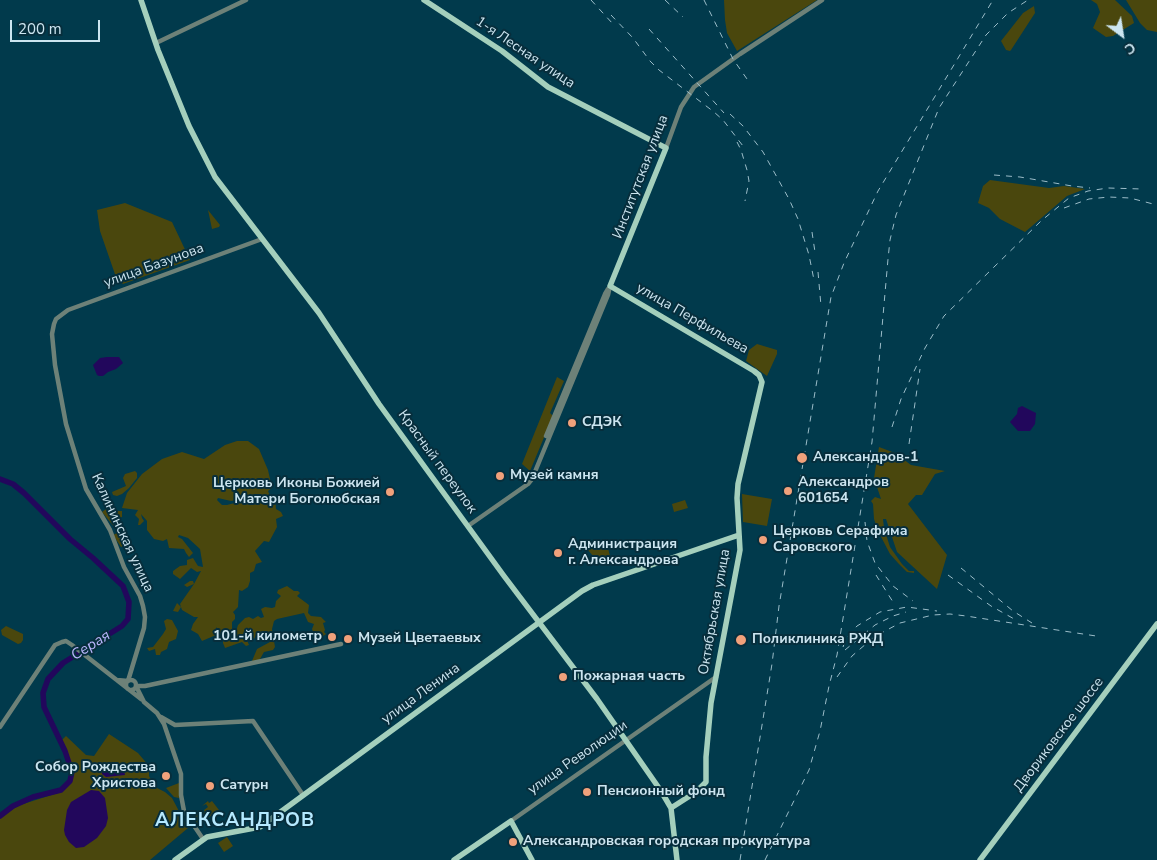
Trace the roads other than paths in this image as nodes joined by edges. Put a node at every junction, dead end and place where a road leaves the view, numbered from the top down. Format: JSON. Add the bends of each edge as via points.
{"nodes":[{"id":1,"x":140,"y":0,"type":"edge"},
{"id":2,"x":246,"y":0,"type":"edge"},
{"id":3,"x":424,"y":0,"type":"edge"},
{"id":4,"x":822,"y":0,"type":"edge"},
{"id":5,"x":156,"y":43,"type":"junction"},
{"id":6,"x":666,"y":148,"type":"junction"},
{"id":7,"x":262,"y":239,"type":"junction"},
{"id":8,"x":610,"y":286,"type":"junction"},
{"id":9,"x":56,"y":319,"type":"joint"},
{"id":10,"x":760,"y":375,"type":"joint"},
{"id":11,"x":468,"y":526,"type":"junction"},
{"id":12,"x":739,"y":534,"type":"junction"},
{"id":13,"x":540,"y":623,"type":"junction"},
{"id":14,"x":1157,"y":624,"type":"edge"},
{"id":15,"x":341,"y":644,"type":"dead end"},
{"id":16,"x":132,"y":668,"type":"junction"},
{"id":17,"x":716,"y":677,"type":"junction"},
{"id":18,"x":117,"y":680,"type":"junction"},
{"id":19,"x":128,"y":681,"type":"junction"},
{"id":20,"x":135,"y":684,"type":"junction"},
{"id":21,"x":127,"y":688,"type":"junction"},
{"id":22,"x":144,"y":702,"type":"junction"},
{"id":23,"x":160,"y":717,"type":"junction"},
{"id":24,"x":0,"y":727,"type":"edge"},
{"id":25,"x":626,"y":740,"type":"junction"},
{"id":26,"x":304,"y":795,"type":"junction"},
{"id":27,"x":671,"y":808,"type":"junction"},
{"id":28,"x":511,"y":820,"type":"junction"},
{"id":29,"x":205,"y":838,"type":"junction"},
{"id":30,"x":677,"y":858,"type":"edge"},
{"id":31,"x":175,"y":860,"type":"edge"},
{"id":32,"x":454,"y":860,"type":"edge"},
{"id":33,"x":532,"y":860,"type":"edge"},
{"id":34,"x":980,"y":860,"type":"edge"}],
"edges":[{"from":1,"to":5,"type":"main road","name":"Красный переулок"},
{"from":2,"to":5,"type":"street"},
{"from":3,"to":6,"type":"main road","name":"1-я Лесная улица","via":[[502,51],[548,87]]},
{"from":4,"to":6,"type":"street","name":"Институтская улица","via":[[702,81],[688,94]]},
{"from":5,"to":7,"type":"main road","name":"Красный переулок","via":[[189,126],[214,177]]},
{"from":6,"to":8,"type":"main road","name":"Институтская улица"},
{"from":7,"to":9,"type":"street","name":"улица Базунова","via":[[68,310]]},
{"from":7,"to":11,"type":"main road","name":"Красный переулок","via":[[325,320],[363,381]]},
{"from":8,"to":10,"type":"main road","name":"улица Перфильева"},
{"from":8,"to":11,"type":"street","name":"Институтская улица","via":[[532,479]]},
{"from":9,"to":16,"type":"street","name":"Калининская улица","via":[[52,334],[66,424],[86,489],[110,530],[143,606],[144,628]]},
{"from":10,"to":12,"type":"main road","name":"Октябрьская улица","via":[[762,382],[738,484]]},
{"from":11,"to":13,"type":"main road","name":"Красный переулок"},
{"from":12,"to":13,"type":"main road","name":"улица Ленина","via":[[593,585]]},
{"from":12,"to":17,"type":"main road","name":"Октябрьская улица","via":[[740,550]]},
{"from":13,"to":25,"type":"main road","name":"Красный переулок"},
{"from":13,"to":26,"type":"main road","name":"улица Ленина"},
{"from":14,"to":34,"type":"main road","name":"Двориковское шоссе"},
{"from":15,"to":20,"type":"street","via":[[145,686]]},
{"from":16,"to":19,"type":"street","name":"Калининская улица"},
{"from":16,"to":20,"type":"street"},
{"from":17,"to":25,"type":"street","name":"улица Революции"},
{"from":17,"to":27,"type":"main road","name":"Октябрьская улица","via":[[706,782]]},
{"from":18,"to":19,"type":"street"},
{"from":18,"to":21,"type":"street"},
{"from":18,"to":24,"type":"street","via":[[66,641],[55,645]]},
{"from":19,"to":20,"type":"street"},
{"from":19,"to":21,"type":"street"},
{"from":20,"to":21,"type":"street","via":[[132,690]]},
{"from":20,"to":22,"type":"street"},
{"from":21,"to":22,"type":"street"},
{"from":22,"to":23,"type":"street"},
{"from":23,"to":26,"type":"street","via":[[175,725],[253,722]]},
{"from":23,"to":29,"type":"street","via":[[181,774],[180,795],[184,811]]},
{"from":25,"to":27,"type":"main road","name":"Красный переулок"},
{"from":25,"to":28,"type":"street","name":"улица Революции"},
{"from":26,"to":29,"type":"main road","name":"улица Ленина","via":[[260,827]]},
{"from":27,"to":30,"type":"main road"},
{"from":28,"to":32,"type":"main road","name":"улица Революции"},
{"from":28,"to":33,"type":"main road"},
{"from":29,"to":31,"type":"main road"}]}
